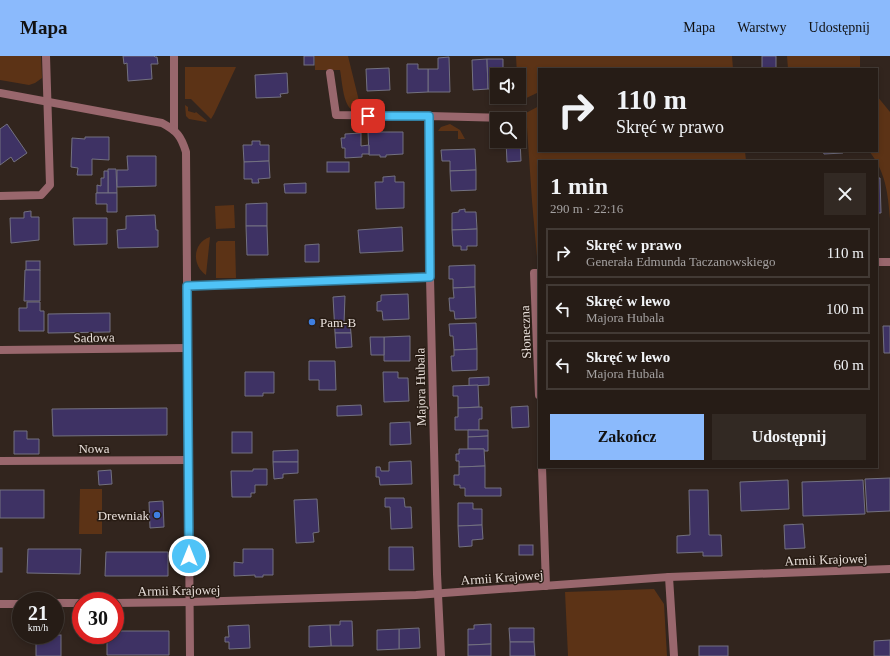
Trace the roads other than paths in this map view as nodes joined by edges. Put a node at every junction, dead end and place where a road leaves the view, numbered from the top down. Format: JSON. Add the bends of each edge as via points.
{"nodes":[{"id":1,"x":46,"y":56,"type":"edge"},
{"id":2,"x":174,"y":56,"type":"edge"},
{"id":3,"x":330,"y":73,"type":"dead end"},
{"id":4,"x":0,"y":93,"type":"edge"},
{"id":5,"x":47,"y":101,"type":"junction"},
{"id":6,"x":429,"y":116,"type":"junction"},
{"id":7,"x":490,"y":118,"type":"edge"},
{"id":8,"x":174,"y":130,"type":"junction"},
{"id":9,"x":0,"y":196,"type":"edge"},
{"id":10,"x":878,"y":262,"type":"edge"},
{"id":11,"x":890,"y":262,"type":"edge"},
{"id":12,"x":538,"y":273,"type":"edge"},
{"id":13,"x":430,"y":277,"type":"junction"},
{"id":14,"x":187,"y":286,"type":"junction"},
{"id":15,"x":187,"y":348,"type":"junction"},
{"id":16,"x":0,"y":350,"type":"edge"},
{"id":17,"x":538,"y":371,"type":"edge"},
{"id":18,"x":189,"y":460,"type":"junction"},
{"id":19,"x":0,"y":461,"type":"edge"},
{"id":20,"x":542,"y":468,"type":"edge"},
{"id":21,"x":890,"y":569,"type":"edge"},
{"id":22,"x":668,"y":577,"type":"junction"},
{"id":23,"x":546,"y":586,"type":"junction"},
{"id":24,"x":437,"y":594,"type":"junction"},
{"id":25,"x":190,"y":602,"type":"junction"},
{"id":26,"x":124,"y":603,"type":"edge"},
{"id":27,"x":0,"y":604,"type":"edge"},
{"id":28,"x":12,"y":604,"type":"edge"},
{"id":29,"x":190,"y":656,"type":"edge"},
{"id":30,"x":441,"y":656,"type":"edge"},
{"id":31,"x":674,"y":656,"type":"edge"}],
"edges":[{"from":1,"to":5,"type":"street"},
{"from":2,"to":8,"type":"street"},
{"from":3,"to":6,"type":"street","via":[[336,115]]},
{"from":4,"to":5,"type":"street"},
{"from":5,"to":8,"type":"street","via":[[162,123]]},
{"from":5,"to":9,"type":"street","via":[[50,185],[41,195]]},
{"from":6,"to":7,"type":"street"},
{"from":6,"to":13,"type":"street","name":"Majora Hubala"},
{"from":8,"to":14,"type":"street","via":[[182,140],[186,152]]},
{"from":10,"to":11,"type":"street"},
{"from":12,"to":17,"type":"street","name":"Słoneczna","via":[[534,273]]},
{"from":13,"to":14,"type":"street"},
{"from":13,"to":24,"type":"street","name":"Majora Hubala"},
{"from":14,"to":15,"type":"street"},
{"from":15,"to":16,"type":"street","name":"Sadowa"},
{"from":15,"to":18,"type":"street"},
{"from":18,"to":19,"type":"street","name":"Nowa"},
{"from":18,"to":25,"type":"street"},
{"from":20,"to":23,"type":"street"},
{"from":21,"to":22,"type":"street","name":"Armii Krajowej"},
{"from":22,"to":23,"type":"street","name":"Armii Krajowej"},
{"from":22,"to":31,"type":"street"},
{"from":23,"to":24,"type":"street","name":"Armii Krajowej"},
{"from":24,"to":25,"type":"street","name":"Armii Krajowej"},
{"from":24,"to":30,"type":"street","name":"Majora Hubala"},
{"from":25,"to":26,"type":"street","name":"Armii Krajowej"},
{"from":25,"to":29,"type":"street"},
{"from":27,"to":28,"type":"street"}]}
